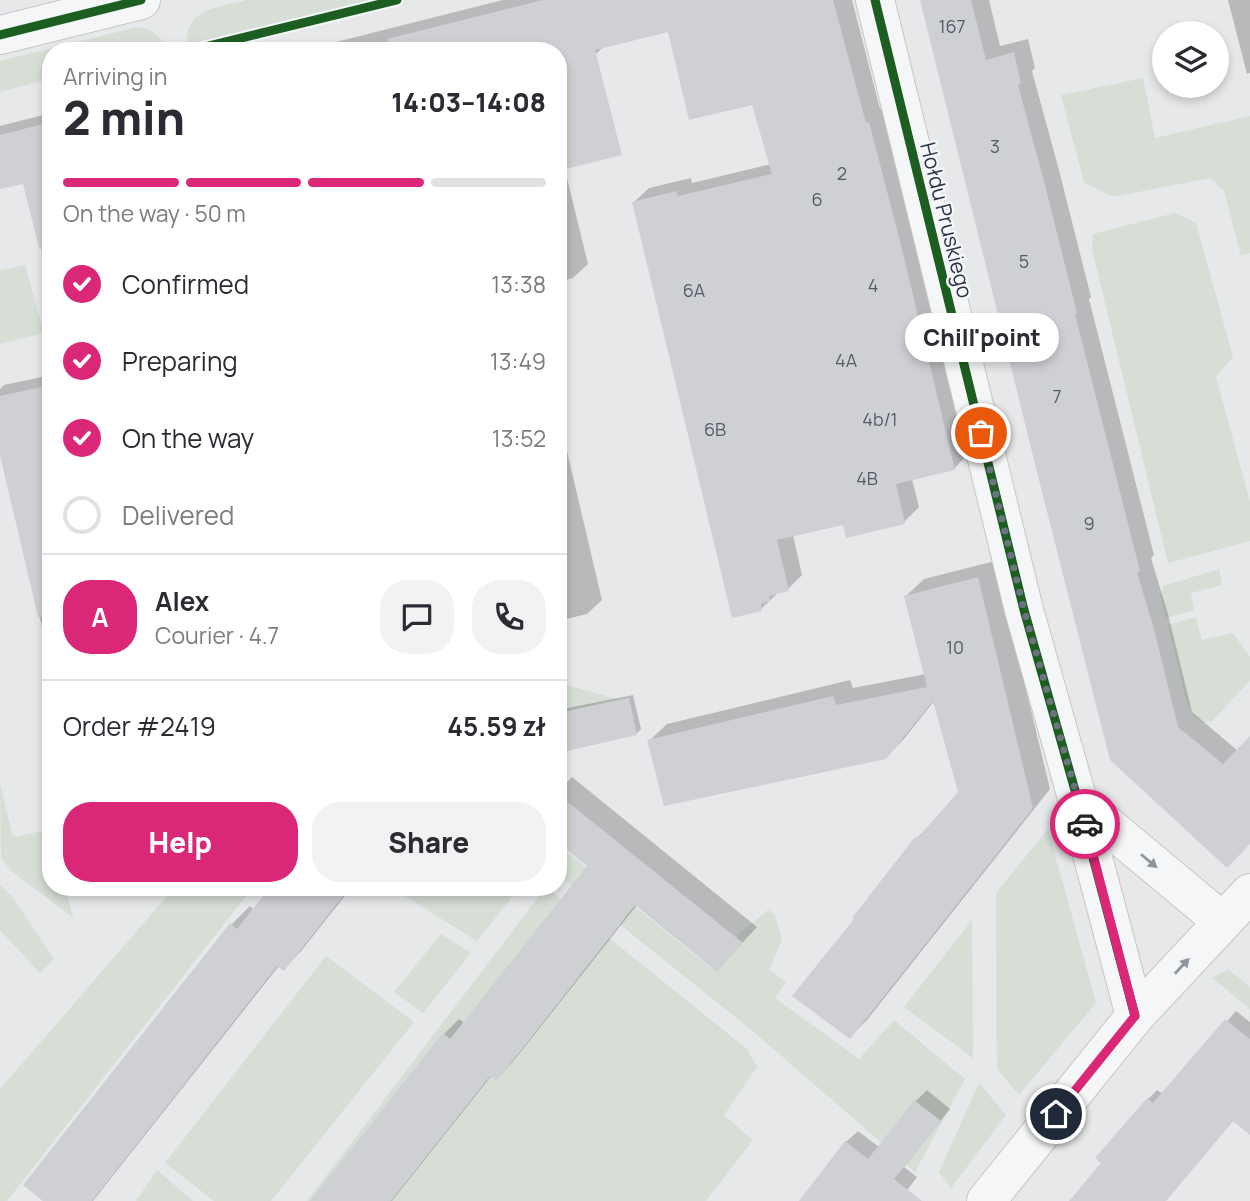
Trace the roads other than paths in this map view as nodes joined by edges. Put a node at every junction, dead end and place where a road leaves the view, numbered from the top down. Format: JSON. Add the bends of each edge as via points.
{"nodes":[{"id":1,"x":141,"y":0,"type":"edge"},
{"id":2,"x":875,"y":0,"type":"edge"},
{"id":3,"x":0,"y":34,"type":"edge"},
{"id":4,"x":1079,"y":801,"type":"junction"},
{"id":5,"x":1250,"y":893,"type":"edge"},
{"id":6,"x":1223,"y":922,"type":"junction"},
{"id":7,"x":1135,"y":1016,"type":"junction"},
{"id":8,"x":986,"y":1201,"type":"edge"}],
"edges":[{"from":1,"to":3,"type":"street"},
{"from":2,"to":4,"type":"street","name":"Hołdu Pruskiego","via":[[1024,610]]},
{"from":4,"to":6,"type":"street","one_way":true},
{"from":4,"to":7,"type":"street","name":"Hołdu Pruskiego"},
{"from":5,"to":6,"type":"street"},
{"from":7,"to":6,"type":"street","one_way":true},
{"from":7,"to":8,"type":"street"}]}
